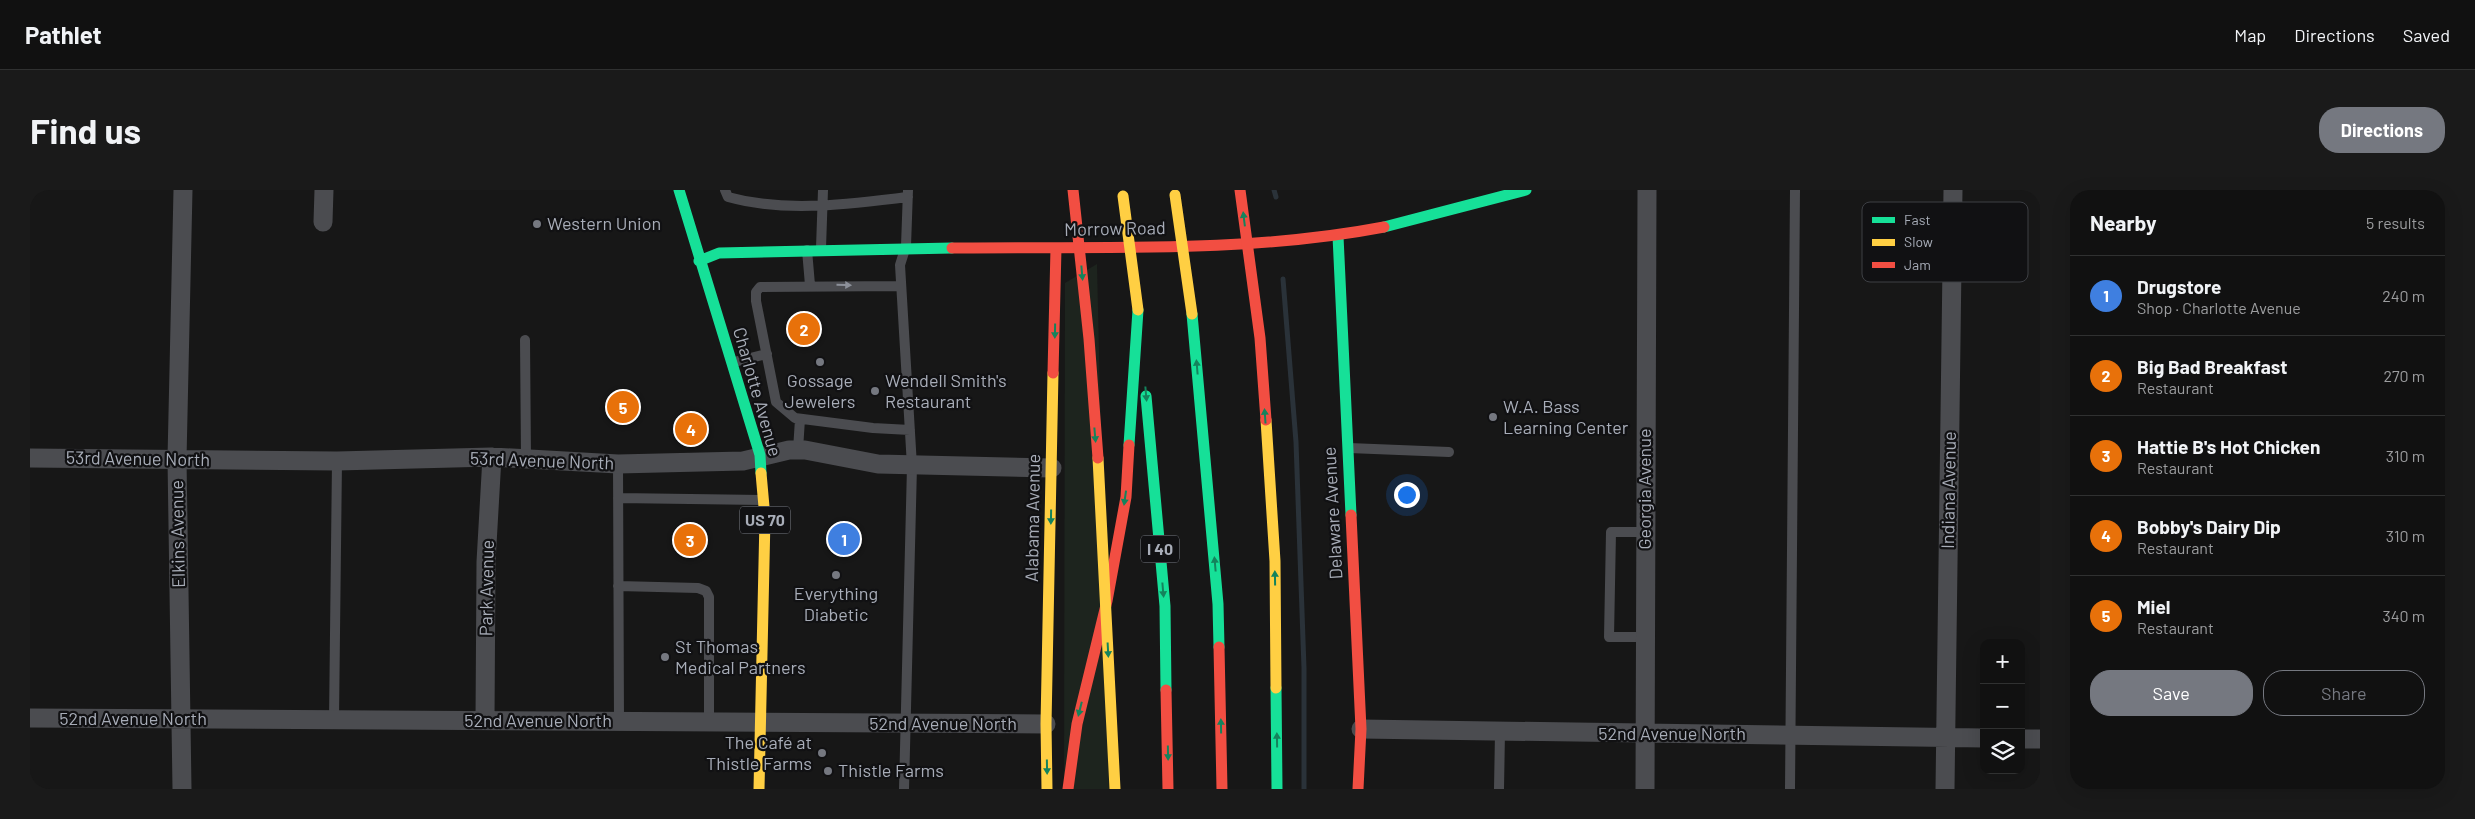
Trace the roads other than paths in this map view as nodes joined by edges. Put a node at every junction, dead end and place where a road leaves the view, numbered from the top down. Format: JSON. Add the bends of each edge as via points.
{"nodes":[{"id":1,"x":183,"y":190,"type":"edge"},
{"id":2,"x":324,"y":190,"type":"edge"},
{"id":3,"x":680,"y":190,"type":"edge"},
{"id":4,"x":725,"y":190,"type":"edge"},
{"id":5,"x":823,"y":190,"type":"edge"},
{"id":6,"x":1073,"y":190,"type":"edge"},
{"id":7,"x":1240,"y":190,"type":"edge"},
{"id":8,"x":1526,"y":190,"type":"edge"},
{"id":9,"x":1647,"y":190,"type":"edge"},
{"id":10,"x":1795,"y":190,"type":"edge"},
{"id":11,"x":1123,"y":193,"type":"edge"},
{"id":12,"x":1178,"y":193,"type":"edge"},
{"id":13,"x":908,"y":194,"type":"edge"},
{"id":14,"x":821,"y":207,"type":"junction"},
{"id":15,"x":323,"y":222,"type":"dead end"},
{"id":16,"x":1338,"y":236,"type":"junction"},
{"id":17,"x":906,"y":246,"type":"junction"},
{"id":18,"x":1056,"y":248,"type":"junction"},
{"id":19,"x":807,"y":249,"type":"junction"},
{"id":20,"x":821,"y":249,"type":"junction"},
{"id":21,"x":699,"y":261,"type":"junction"},
{"id":22,"x":1952,"y":282,"type":"edge"},
{"id":23,"x":810,"y":285,"type":"junction"},
{"id":24,"x":901,"y":286,"type":"junction"},
{"id":25,"x":1138,"y":310,"type":"junction"},
{"id":26,"x":525,"y":340,"type":"dead end"},
{"id":27,"x":767,"y":354,"type":"junction"},
{"id":28,"x":732,"y":363,"type":"junction"},
{"id":29,"x":800,"y":419,"type":"junction"},
{"id":30,"x":910,"y":430,"type":"junction"},
{"id":31,"x":1348,"y":448,"type":"junction"},
{"id":32,"x":798,"y":450,"type":"junction"},
{"id":33,"x":1448,"y":452,"type":"dead end"},
{"id":34,"x":760,"y":455,"type":"junction"},
{"id":35,"x":492,"y":457,"type":"junction"},
{"id":36,"x":30,"y":458,"type":"edge"},
{"id":37,"x":526,"y":458,"type":"junction"},
{"id":38,"x":177,"y":460,"type":"junction"},
{"id":39,"x":336,"y":461,"type":"junction"},
{"id":40,"x":618,"y":464,"type":"junction"},
{"id":41,"x":912,"y":466,"type":"junction"},
{"id":42,"x":1052,"y":468,"type":"junction"},
{"id":43,"x":618,"y":498,"type":"junction"},
{"id":44,"x":764,"y":500,"type":"junction"},
{"id":45,"x":1645,"y":532,"type":"junction"},
{"id":46,"x":618,"y":586,"type":"junction"},
{"id":47,"x":1645,"y":636,"type":"junction"},
{"id":48,"x":30,"y":718,"type":"edge"},
{"id":49,"x":182,"y":719,"type":"junction"},
{"id":50,"x":334,"y":720,"type":"junction"},
{"id":51,"x":486,"y":720,"type":"junction"},
{"id":52,"x":620,"y":722,"type":"junction"},
{"id":53,"x":709,"y":722,"type":"junction"},
{"id":54,"x":760,"y":722,"type":"junction"},
{"id":55,"x":904,"y":723,"type":"junction"},
{"id":56,"x":1046,"y":724,"type":"junction"},
{"id":57,"x":1361,"y":729,"type":"junction"},
{"id":58,"x":1500,"y":732,"type":"junction"},
{"id":59,"x":1645,"y":733,"type":"junction"},
{"id":60,"x":1791,"y":735,"type":"junction"},
{"id":61,"x":1946,"y":738,"type":"junction"},
{"id":62,"x":1980,"y":738,"type":"edge"},
{"id":63,"x":2025,"y":738,"type":"edge"},
{"id":64,"x":2040,"y":739,"type":"edge"},
{"id":65,"x":182,"y":789,"type":"edge"},
{"id":66,"x":760,"y":789,"type":"edge"},
{"id":67,"x":904,"y":789,"type":"edge"},
{"id":68,"x":1047,"y":789,"type":"edge"},
{"id":69,"x":1068,"y":789,"type":"edge"},
{"id":70,"x":1115,"y":789,"type":"edge"},
{"id":71,"x":1168,"y":789,"type":"edge"},
{"id":72,"x":1223,"y":789,"type":"edge"},
{"id":73,"x":1277,"y":789,"type":"edge"},
{"id":74,"x":1358,"y":789,"type":"edge"},
{"id":75,"x":1499,"y":789,"type":"edge"},
{"id":76,"x":1645,"y":789,"type":"edge"},
{"id":77,"x":1790,"y":789,"type":"edge"},
{"id":78,"x":1945,"y":789,"type":"edge"}],
"edges":[{"from":1,"to":38,"type":"street","name":"Elkins Avenue"},
{"from":2,"to":15,"type":"street"},
{"from":3,"to":21,"type":"main road","name":"Charlotte Avenue","number":"US 70"},
{"from":4,"to":14,"type":"lane","via":[[728,197],[746,202]]},
{"from":5,"to":14,"type":"lane"},
{"from":6,"to":70,"type":"main road","one_way":true,"bridge":true,"via":[[1081,253],[1102,526]]},
{"from":73,"to":7,"type":"main road","one_way":true,"bridge":true,"via":[[1275,561],[1260,338]]},
{"from":8,"to":16,"type":"main road","name":"Morrow Road","via":[[1400,224]]},
{"from":9,"to":45,"type":"street","name":"Georgia Avenue"},
{"from":10,"to":60,"type":"lane"},
{"from":11,"to":25,"type":"main road","number":"I 40","bridge":true},
{"from":72,"to":12,"type":"main road","one_way":true,"bridge":true,"via":[[1218,604]]},
{"from":13,"to":14,"type":"lane"},
{"from":13,"to":17,"type":"lane"},
{"from":14,"to":20,"type":"lane"},
{"from":16,"to":18,"type":"main road","name":"Morrow Road","via":[[1238,244]]},
{"from":16,"to":31,"type":"main road","name":"Delaware Avenue"},
{"from":17,"to":18,"type":"main road","name":"Morrow Road"},
{"from":17,"to":20,"type":"main road","name":"Morrow Road"},
{"from":17,"to":24,"type":"lane","via":[[900,265]]},
{"from":18,"to":42,"type":"main road","name":"Alabama Avenue","one_way":true},
{"from":19,"to":20,"type":"main road","name":"Morrow Road"},
{"from":19,"to":21,"type":"main road","name":"Morrow Road","via":[[719,253]]},
{"from":19,"to":23,"type":"lane"},
{"from":21,"to":28,"type":"main road","name":"Charlotte Avenue","number":"US 70"},
{"from":22,"to":61,"type":"street","name":"Indiana Avenue"},
{"from":23,"to":24,"type":"lane","one_way":true},
{"from":23,"to":27,"type":"lane","via":[[760,286],[756,292]]},
{"from":24,"to":30,"type":"lane"},
{"from":25,"to":69,"type":"main road","one_way":true,"via":[[1126,497],[1077,724]]},
{"from":25,"to":71,"type":"main road","number":"I 40","one_way":true,"via":[[1165,606]]},
{"from":26,"to":37,"type":"lane"},
{"from":27,"to":28,"type":"lane"},
{"from":27,"to":29,"type":"lane","via":[[776,402],[788,414]]},
{"from":28,"to":34,"type":"main road","name":"Charlotte Avenue","number":"US 70"},
{"from":29,"to":30,"type":"lane"},
{"from":29,"to":32,"type":"lane"},
{"from":30,"to":41,"type":"lane"},
{"from":31,"to":33,"type":"lane"},
{"from":31,"to":57,"type":"main road","name":"Delaware Avenue"},
{"from":32,"to":34,"type":"street","name":"53rd Avenue North"},
{"from":32,"to":41,"type":"street","name":"53rd Avenue North","via":[[878,464]]},
{"from":34,"to":40,"type":"street","name":"53rd Avenue North","via":[[739,461]]},
{"from":34,"to":44,"type":"main road","name":"Charlotte Avenue","number":"US 70"},
{"from":35,"to":37,"type":"street","name":"53rd Avenue North"},
{"from":35,"to":39,"type":"street","name":"53rd Avenue North"},
{"from":35,"to":51,"type":"street","name":"Park Avenue","via":[[486,562]]},
{"from":36,"to":38,"type":"street","name":"53rd Avenue North"},
{"from":37,"to":40,"type":"street","name":"53rd Avenue North"},
{"from":38,"to":39,"type":"street","name":"53rd Avenue North"},
{"from":38,"to":49,"type":"street","name":"Elkins Avenue"},
{"from":39,"to":50,"type":"lane"},
{"from":40,"to":43,"type":"lane"},
{"from":41,"to":42,"type":"street","name":"53rd Avenue North"},
{"from":41,"to":55,"type":"lane"},
{"from":42,"to":56,"type":"main road","name":"Alabama Avenue","one_way":true},
{"from":43,"to":44,"type":"lane"},
{"from":43,"to":46,"type":"lane"},
{"from":44,"to":54,"type":"main road","name":"Charlotte Avenue","number":"US 70"},
{"from":45,"to":47,"type":"street","name":"Georgia Avenue"},
{"from":45,"to":47,"type":"lane","via":[[1611,532],[1609,636]]},
{"from":46,"to":52,"type":"lane"},
{"from":46,"to":53,"type":"lane","via":[[698,588],[706,591],[709,597]]},
{"from":47,"to":59,"type":"street","name":"Georgia Avenue"},
{"from":48,"to":49,"type":"street","name":"52nd Avenue North"},
{"from":49,"to":50,"type":"street","name":"52nd Avenue North"},
{"from":49,"to":65,"type":"street","name":"Elkins Avenue"},
{"from":50,"to":51,"type":"street","name":"52nd Avenue North"},
{"from":51,"to":52,"type":"street","name":"52nd Avenue North"},
{"from":52,"to":53,"type":"street","name":"52nd Avenue North"},
{"from":53,"to":54,"type":"street","name":"52nd Avenue North"},
{"from":54,"to":55,"type":"street","name":"52nd Avenue North"},
{"from":54,"to":66,"type":"main road","name":"Charlotte Avenue","number":"US 70"},
{"from":55,"to":56,"type":"street","name":"52nd Avenue North"},
{"from":55,"to":67,"type":"lane"},
{"from":56,"to":68,"type":"main road","name":"Alabama Avenue","one_way":true},
{"from":57,"to":58,"type":"street","name":"52nd Avenue North"},
{"from":57,"to":74,"type":"main road","name":"Delaware Avenue"},
{"from":58,"to":59,"type":"street","name":"52nd Avenue North"},
{"from":58,"to":75,"type":"lane"},
{"from":59,"to":60,"type":"street","name":"52nd Avenue North"},
{"from":59,"to":76,"type":"street","name":"Georgia Avenue"},
{"from":60,"to":61,"type":"street","name":"52nd Avenue North"},
{"from":60,"to":77,"type":"lane"},
{"from":61,"to":62,"type":"street","name":"52nd Avenue North"},
{"from":61,"to":78,"type":"street","name":"Indiana Avenue"},
{"from":63,"to":64,"type":"street"}]}
